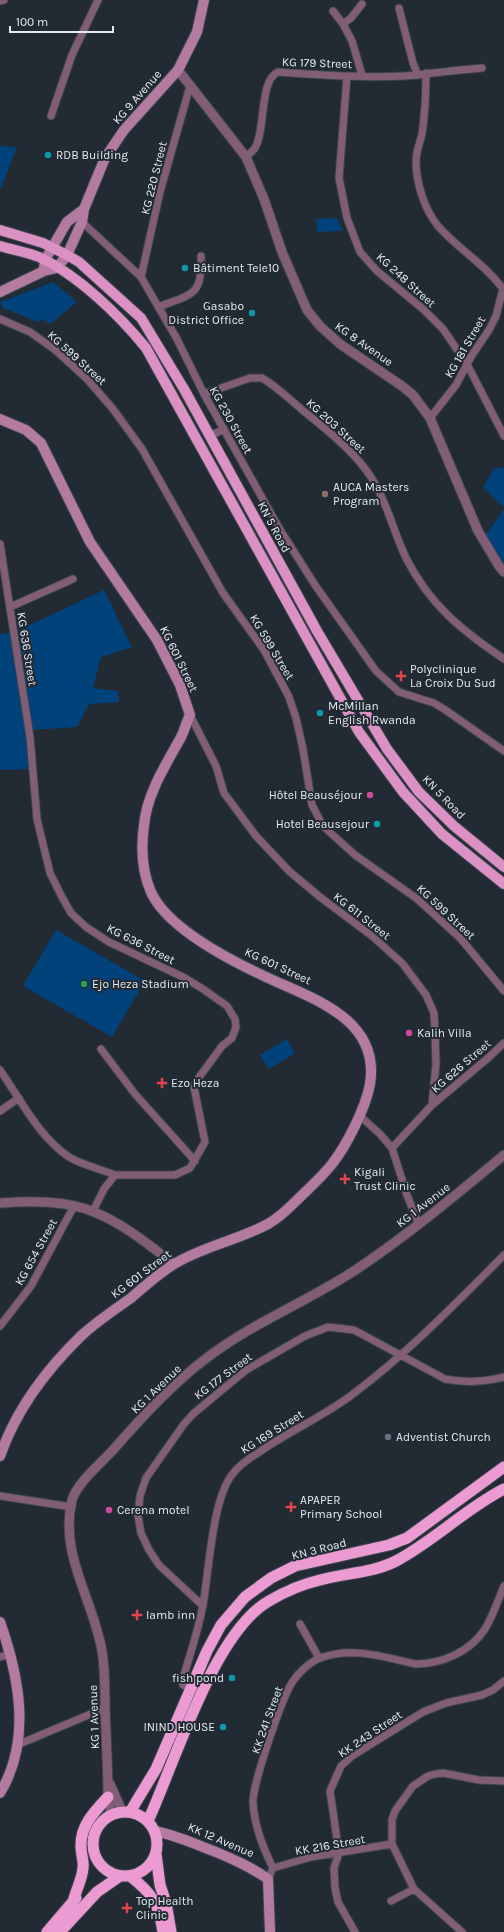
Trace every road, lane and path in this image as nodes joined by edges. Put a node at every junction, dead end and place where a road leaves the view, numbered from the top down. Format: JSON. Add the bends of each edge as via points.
{"nodes":[{"id":1,"x":4,"y":0,"type":"edge"},
{"id":2,"x":98,"y":0,"type":"edge"},
{"id":3,"x":204,"y":0,"type":"edge"},
{"id":4,"x":0,"y":1,"type":"edge"},
{"id":5,"x":362,"y":4,"type":"dead end"},
{"id":6,"x":399,"y":8,"type":"dead end"},
{"id":7,"x":333,"y":11,"type":"dead end"},
{"id":8,"x":343,"y":24,"type":"junction"},
{"id":9,"x":482,"y":68,"type":"dead end"},
{"id":10,"x":178,"y":70,"type":"junction"},
{"id":11,"x":426,"y":73,"type":"junction"},
{"id":12,"x":362,"y":75,"type":"junction"},
{"id":13,"x":418,"y":75,"type":"junction"},
{"id":14,"x":347,"y":76,"type":"junction"},
{"id":15,"x":190,"y":86,"type":"junction"},
{"id":16,"x":50,"y":116,"type":"dead end"},
{"id":17,"x":246,"y":156,"type":"junction"},
{"id":18,"x":84,"y":209,"type":"junction"},
{"id":19,"x":82,"y":222,"type":"junction"},
{"id":20,"x":0,"y":230,"type":"edge"},
{"id":21,"x":0,"y":246,"type":"edge"},
{"id":22,"x":53,"y":248,"type":"junction"},
{"id":23,"x":67,"y":255,"type":"junction"},
{"id":24,"x":201,"y":256,"type":"dead end"},
{"id":25,"x":45,"y":260,"type":"junction"},
{"id":26,"x":57,"y":268,"type":"junction"},
{"id":27,"x":44,"y":271,"type":"junction"},
{"id":28,"x":141,"y":277,"type":"junction"},
{"id":29,"x":503,"y":290,"type":"edge"},
{"id":30,"x":0,"y":292,"type":"edge"},
{"id":31,"x":158,"y":308,"type":"junction"},
{"id":32,"x":0,"y":319,"type":"edge"},
{"id":33,"x":467,"y":364,"type":"junction"},
{"id":34,"x":204,"y":394,"type":"junction"},
{"id":35,"x":430,"y":418,"type":"junction"},
{"id":36,"x":0,"y":419,"type":"edge"},
{"id":37,"x":224,"y":429,"type":"junction"},
{"id":38,"x":210,"y":436,"type":"junction"},
{"id":39,"x":504,"y":436,"type":"edge"},
{"id":40,"x":0,"y":544,"type":"edge"},
{"id":41,"x":504,"y":572,"type":"edge"},
{"id":42,"x":73,"y":579,"type":"dead end"},
{"id":43,"x":10,"y":607,"type":"junction"},
{"id":44,"x":504,"y":659,"type":"edge"},
{"id":45,"x":190,"y":715,"type":"junction"},
{"id":46,"x":504,"y":752,"type":"edge"},
{"id":47,"x":399,"y":766,"type":"junction"},
{"id":48,"x":389,"y":774,"type":"junction"},
{"id":49,"x":504,"y":868,"type":"edge"},
{"id":50,"x":504,"y":884,"type":"edge"},
{"id":51,"x":504,"y":991,"type":"edge"},
{"id":52,"x":504,"y":1043,"type":"edge"},
{"id":53,"x":101,"y":1049,"type":"dead end"},
{"id":54,"x":0,"y":1070,"type":"edge"},
{"id":55,"x":19,"y":1098,"type":"junction"},
{"id":56,"x":432,"y":1105,"type":"junction"},
{"id":57,"x":0,"y":1111,"type":"edge"},
{"id":58,"x":360,"y":1116,"type":"junction"},
{"id":59,"x":392,"y":1148,"type":"junction"},
{"id":60,"x":504,"y":1155,"type":"edge"},
{"id":61,"x":195,"y":1161,"type":"junction"},
{"id":62,"x":115,"y":1175,"type":"junction"},
{"id":63,"x":0,"y":1203,"type":"edge"},
{"id":64,"x":74,"y":1206,"type":"junction"},
{"id":65,"x":93,"y":1211,"type":"junction"},
{"id":66,"x":419,"y":1224,"type":"junction"},
{"id":67,"x":504,"y":1255,"type":"edge"},
{"id":68,"x":174,"y":1264,"type":"junction"},
{"id":69,"x":0,"y":1326,"type":"edge"},
{"id":70,"x":401,"y":1356,"type":"junction"},
{"id":71,"x":504,"y":1377,"type":"edge"},
{"id":72,"x":0,"y":1456,"type":"edge"},
{"id":73,"x":504,"y":1467,"type":"edge"},
{"id":74,"x":504,"y":1489,"type":"edge"},
{"id":75,"x":0,"y":1496,"type":"edge"},
{"id":76,"x":72,"y":1507,"type":"junction"},
{"id":77,"x":504,"y":1586,"type":"edge"},
{"id":78,"x":203,"y":1606,"type":"junction"},
{"id":79,"x":0,"y":1622,"type":"edge"},
{"id":80,"x":300,"y":1624,"type":"dead end"},
{"id":81,"x":11,"y":1654,"type":"junction"},
{"id":82,"x":0,"y":1657,"type":"edge"},
{"id":83,"x":318,"y":1658,"type":"junction"},
{"id":84,"x":504,"y":1681,"type":"edge"},
{"id":85,"x":190,"y":1688,"type":"junction"},
{"id":86,"x":201,"y":1694,"type":"junction"},
{"id":87,"x":105,"y":1708,"type":"junction"},
{"id":88,"x":17,"y":1746,"type":"junction"},
{"id":89,"x":108,"y":1775,"type":"junction"},
{"id":90,"x":504,"y":1781,"type":"edge"},
{"id":91,"x":0,"y":1793,"type":"edge"},
{"id":92,"x":108,"y":1797,"type":"junction"},
{"id":93,"x":126,"y":1811,"type":"junction"},
{"id":94,"x":111,"y":1814,"type":"junction"},
{"id":95,"x":148,"y":1821,"type":"junction"},
{"id":96,"x":155,"y":1831,"type":"junction"},
{"id":97,"x":392,"y":1844,"type":"junction"},
{"id":98,"x":156,"y":1854,"type":"junction"},
{"id":99,"x":339,"y":1854,"type":"junction"},
{"id":100,"x":95,"y":1858,"type":"junction"},
{"id":101,"x":273,"y":1868,"type":"junction"},
{"id":102,"x":125,"y":1876,"type":"junction"},
{"id":103,"x":268,"y":1879,"type":"junction"},
{"id":104,"x":414,"y":1889,"type":"junction"},
{"id":105,"x":391,"y":1901,"type":"dead end"},
{"id":106,"x":73,"y":1908,"type":"junction"},
{"id":107,"x":47,"y":1932,"type":"edge"},
{"id":108,"x":60,"y":1932,"type":"edge"},
{"id":109,"x":163,"y":1932,"type":"edge"},
{"id":110,"x":171,"y":1932,"type":"edge"},
{"id":111,"x":270,"y":1932,"type":"edge"},
{"id":112,"x":354,"y":1932,"type":"edge"},
{"id":113,"x":462,"y":1932,"type":"edge"}],
"edges":[{"from":1,"to":4,"type":"street"},
{"from":2,"to":16,"type":"street","via":[[72,55]]},
{"from":3,"to":10,"type":"main road","name":"KG 9 Avenue","via":[[197,32]]},
{"from":5,"to":8,"type":"street"},
{"from":6,"to":13,"type":"street"},
{"from":7,"to":8,"type":"street"},
{"from":8,"to":12,"type":"street","via":[[352,42]]},
{"from":9,"to":11,"type":"street","name":"KG 179 Street"},
{"from":10,"to":15,"type":"street","name":"KG 8 Avenue"},
{"from":10,"to":18,"type":"main road","name":"KG 9 Avenue","via":[[124,130],[105,158]]},
{"from":11,"to":13,"type":"street","name":"KG 179 Street"},
{"from":11,"to":29,"type":"street","name":"KG 181 Street","via":[[422,134],[416,160],[420,190],[428,214],[461,249],[487,269]]},
{"from":12,"to":13,"type":"street","name":"KG 179 Street"},
{"from":12,"to":14,"type":"street","name":"KG 179 Street"},
{"from":14,"to":17,"type":"street","name":"KG 179 Street","via":[[278,72],[273,74],[258,140],[254,149]]},
{"from":14,"to":33,"type":"street","name":"KG 248 Street","via":[[340,178],[347,218],[360,252],[377,271],[443,329]]},
{"from":15,"to":17,"type":"street","name":"KG 8 Avenue"},
{"from":15,"to":28,"type":"street","name":"KG 220 Street","via":[[160,192]]},
{"from":17,"to":35,"type":"street","name":"KG 8 Avenue","via":[[307,310],[340,344],[413,395]]},
{"from":18,"to":19,"type":"main road","name":"KG 9 Avenue"},
{"from":18,"to":22,"type":"main road","via":[[67,222]]},
{"from":19,"to":23,"type":"main road","name":"KG 9 Avenue"},
{"from":19,"to":28,"type":"street","name":"KG 230 Street"},
{"from":20,"to":22,"type":"main road","name":"KN 5 Road"},
{"from":21,"to":25,"type":"main road","name":"KN 5 Road"},
{"from":22,"to":23,"type":"main road","name":"KN 5 Road"},
{"from":22,"to":25,"type":"main road"},
{"from":23,"to":26,"type":"main road","name":"KG 9 Avenue"},
{"from":23,"to":38,"type":"main road","name":"KN 5 Road","via":[[79,262],[141,318]]},
{"from":24,"to":31,"type":"street","via":[[202,275],[199,286],[190,294]]},
{"from":25,"to":26,"type":"main road","name":"KN 5 Road"},
{"from":25,"to":27,"type":"main road"},
{"from":26,"to":27,"type":"main road"},
{"from":26,"to":48,"type":"main road","name":"KN 5 Road","via":[[115,313],[146,348],[359,732]]},
{"from":27,"to":30,"type":"main road"},
{"from":28,"to":31,"type":"street","name":"KG 230 Street"},
{"from":29,"to":33,"type":"street","name":"KG 181 Street","via":[[496,316]]},
{"from":31,"to":34,"type":"street","name":"KG 230 Street","via":[[177,339]]},
{"from":32,"to":51,"type":"street","name":"KG 599 Street","via":[[30,332],[76,369],[113,409],[142,449],[219,586],[264,650],[289,697],[300,737],[312,805],[323,826],[355,855],[438,917],[461,939]]},
{"from":33,"to":35,"type":"street","name":"KG 181 Street","via":[[456,385]]},
{"from":33,"to":39,"type":"street","name":"KG 248 Street"},
{"from":34,"to":37,"type":"street","name":"KG 230 Street"},
{"from":34,"to":44,"type":"street","name":"KG 203 Street","via":[[250,378],[262,378],[334,436],[371,477],[406,558],[426,592],[453,622]]},
{"from":35,"to":41,"type":"street","name":"KG 8 Avenue","via":[[478,531]]},
{"from":36,"to":45,"type":"main road","name":"KG 601 Street","via":[[26,430],[41,443],[90,542],[157,640],[180,685]]},
{"from":37,"to":38,"type":"street"},
{"from":37,"to":46,"type":"street","name":"KG 230 Street","via":[[279,528],[376,672],[399,692],[434,703]]},
{"from":38,"to":47,"type":"main road","name":"KN 5 Road","via":[[317,631]]},
{"from":40,"to":43,"type":"street","name":"KG 636 Street"},
{"from":42,"to":43,"type":"street"},
{"from":43,"to":61,"type":"street","name":"KG 636 Street","via":[[30,737],[37,819],[50,873],[71,913],[86,927],[109,942],[185,978],[219,999],[227,1006],[234,1019],[236,1027],[232,1038],[222,1046],[194,1088],[205,1142]]},
{"from":45,"to":56,"type":"street","name":"KG 611 Street","via":[[216,766],[224,793],[256,836],[289,871],[320,898],[372,936],[404,964],[426,995],[434,1013],[436,1064]]},
{"from":45,"to":58,"type":"main road","name":"KG 601 Street","via":[[157,780],[144,823],[144,866],[152,893],[160,906],[174,920],[222,955],[309,995],[339,1012],[347,1020],[365,1044],[371,1063],[370,1084]]},
{"from":47,"to":48,"type":"main road"},
{"from":47,"to":49,"type":"main road","name":"KN 5 Road","via":[[419,792],[449,822]]},
{"from":48,"to":50,"type":"main road","name":"KN 5 Road","via":[[402,792],[442,834]]},
{"from":52,"to":56,"type":"street","name":"KG 626 Street"},
{"from":53,"to":61,"type":"street","via":[[135,1094]]},
{"from":54,"to":55,"type":"street"},
{"from":55,"to":57,"type":"street"},
{"from":55,"to":62,"type":"street","via":[[40,1131],[57,1148],[70,1158]]},
{"from":56,"to":59,"type":"street"},
{"from":58,"to":59,"type":"street"},
{"from":58,"to":68,"type":"main road","name":"KG 601 Street","via":[[332,1164],[277,1219],[265,1226],[200,1250]]},
{"from":59,"to":66,"type":"street","via":[[406,1195]]},
{"from":60,"to":66,"type":"street","name":"KG 1 Avenue"},
{"from":61,"to":62,"type":"street","name":"KG 636 Street","via":[[190,1168],[175,1175]]},
{"from":62,"to":65,"type":"street","via":[[104,1189]]},
{"from":63,"to":64,"type":"street","via":[[30,1201]]},
{"from":64,"to":65,"type":"street"},
{"from":64,"to":69,"type":"street","name":"KG 654 Street","via":[[31,1286]]},
{"from":65,"to":68,"type":"street","via":[[118,1224]]},
{"from":66,"to":76,"type":"street","name":"KG 1 Avenue","via":[[332,1285],[210,1356],[142,1418],[83,1482],[73,1499]]},
{"from":67,"to":70,"type":"street","name":"KG 169 Street"},
{"from":68,"to":72,"type":"main road","name":"KG 601 Street","via":[[82,1335],[44,1376],[21,1409]]},
{"from":70,"to":71,"type":"street","name":"KG 177 Street","via":[[445,1379],[461,1382],[487,1381]]},
{"from":70,"to":78,"type":"street","name":"KG 169 Street","via":[[353,1395],[280,1437],[242,1464],[231,1476],[224,1489],[218,1511]]},
{"from":70,"to":78,"type":"street","name":"KG 177 Street","via":[[354,1330],[328,1327],[306,1336],[246,1370],[184,1424],[146,1478],[140,1496],[138,1516],[141,1533],[159,1565]]},
{"from":73,"to":85,"type":"highway","name":"KN 3 Road","via":[[406,1538],[376,1549],[295,1566],[271,1578],[245,1597],[221,1625]]},
{"from":74,"to":86,"type":"highway","via":[[464,1513],[395,1562],[319,1580],[268,1601],[249,1616],[232,1637]]},
{"from":75,"to":76,"type":"street"},
{"from":76,"to":87,"type":"street","name":"KG 1 Avenue","via":[[69,1544],[92,1611],[102,1651]]},
{"from":77,"to":83,"type":"street","name":"KK 241 Street","via":[[485,1630],[451,1658],[415,1664],[354,1651],[337,1652]]},
{"from":78,"to":85,"type":"street","name":"KG 169 Street","via":[[182,1681]]},
{"from":79,"to":81,"type":"main road"},
{"from":80,"to":83,"type":"street"},
{"from":81,"to":82,"type":"street"},
{"from":81,"to":88,"type":"main road","via":[[19,1695]]},
{"from":83,"to":101,"type":"street","name":"KK 241 Street","via":[[305,1667],[293,1681],[285,1697],[254,1789],[257,1824],[263,1847]]},
{"from":84,"to":99,"type":"street","name":"KK 243 Street","via":[[482,1695],[446,1703],[423,1712],[352,1756],[341,1766],[330,1791]]},
{"from":85,"to":86,"type":"street"},
{"from":85,"to":93,"type":"highway","name":"KN 3 Road","via":[[156,1769]]},
{"from":86,"to":95,"type":"highway"},
{"from":87,"to":88,"type":"street"},
{"from":87,"to":89,"type":"street","name":"KG 1 Avenue"},
{"from":88,"to":91,"type":"main road","via":[[12,1766]]},
{"from":89,"to":92,"type":"street","name":"KG 1 Avenue"},
{"from":89,"to":93,"type":"street","name":"KG 1 Avenue","via":[[111,1789]]},
{"from":90,"to":97,"type":"street","via":[[479,1780],[444,1773],[428,1776],[413,1786],[395,1811],[392,1820]]},
{"from":92,"to":94,"type":"street","name":"KG 1 Avenue"},
{"from":92,"to":106,"type":"highway","via":[[86,1823],[82,1833],[84,1866]]},
{"from":93,"to":94,"type":"highway"},
{"from":93,"to":95,"type":"highway","via":[[140,1815]]},
{"from":94,"to":100,"type":"highway","via":[[97,1826],[92,1848]]},
{"from":95,"to":96,"type":"highway"},
{"from":96,"to":98,"type":"highway","via":[[158,1842]]},
{"from":96,"to":103,"type":"main road","name":"KK 12 Avenue","via":[[175,1835],[235,1859],[254,1868]]},
{"from":97,"to":99,"type":"street","name":"KK 216 Street"},
{"from":97,"to":104,"type":"street"},
{"from":98,"to":102,"type":"highway","via":[[150,1865],[141,1872]]},
{"from":98,"to":110,"type":"highway"},
{"from":99,"to":101,"type":"street","name":"KK 216 Street"},
{"from":99,"to":112,"type":"street","name":"KK 243 Street","via":[[334,1868],[338,1902]]},
{"from":100,"to":102,"type":"highway","via":[[110,1873]]},
{"from":100,"to":106,"type":"highway","via":[[86,1884]]},
{"from":101,"to":103,"type":"street"},
{"from":102,"to":106,"type":"highway"},
{"from":102,"to":109,"type":"highway","via":[[153,1898],[158,1907]]},
{"from":103,"to":111,"type":"main road"},
{"from":104,"to":105,"type":"street"},
{"from":104,"to":113,"type":"street"},
{"from":106,"to":107,"type":"highway"},
{"from":106,"to":108,"type":"highway"}]}
